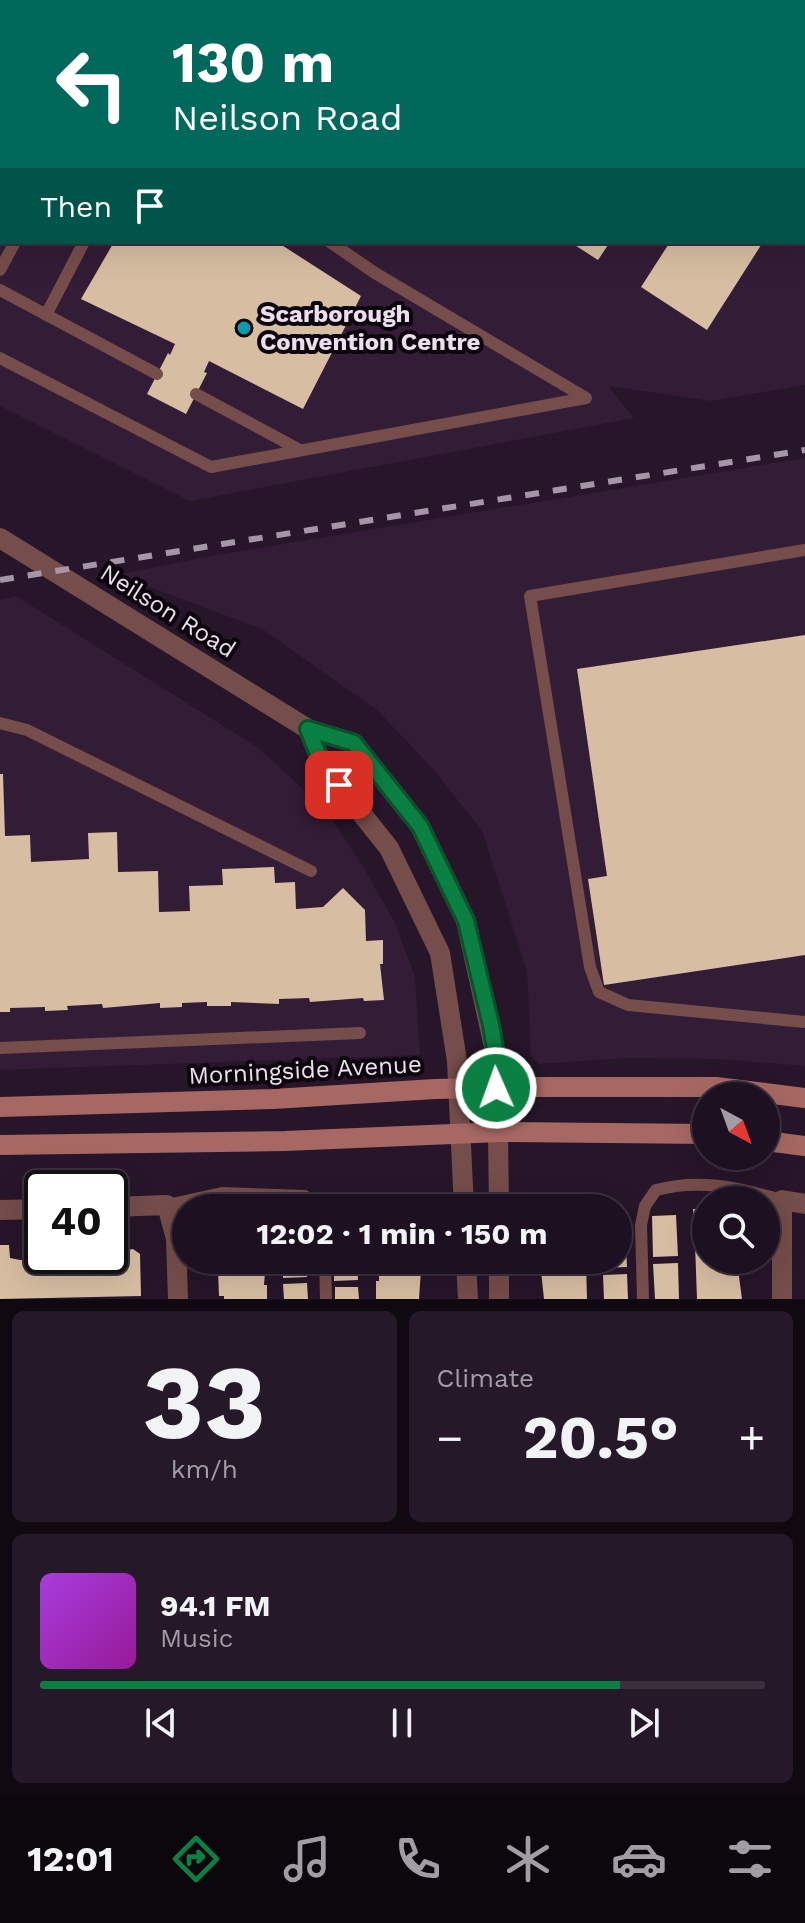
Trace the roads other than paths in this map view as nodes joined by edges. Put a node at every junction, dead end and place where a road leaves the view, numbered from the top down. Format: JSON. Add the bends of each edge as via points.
{"nodes":[{"id":1,"x":14,"y":244,"type":"edge"},
{"id":2,"x":83,"y":244,"type":"edge"},
{"id":3,"x":333,"y":244,"type":"edge"},
{"id":4,"x":0,"y":270,"type":"edge"},
{"id":5,"x":0,"y":290,"type":"edge"},
{"id":6,"x":46,"y":315,"type":"junction"},
{"id":7,"x":0,"y":358,"type":"edge"},
{"id":8,"x":157,"y":374,"type":"dead end"},
{"id":9,"x":196,"y":394,"type":"dead end"},
{"id":10,"x":300,"y":450,"type":"junction"},
{"id":11,"x":0,"y":538,"type":"edge"},
{"id":12,"x":805,"y":550,"type":"edge"},
{"id":13,"x":0,"y":723,"type":"edge"},
{"id":14,"x":308,"y":729,"type":"junction"},
{"id":15,"x":311,"y":871,"type":"dead end"},
{"id":16,"x":805,"y":1022,"type":"edge"},
{"id":17,"x":360,"y":1033,"type":"dead end"},
{"id":18,"x":0,"y":1048,"type":"edge"},
{"id":19,"x":496,"y":1088,"type":"junction"},
{"id":20,"x":458,"y":1089,"type":"junction"},
{"id":21,"x":805,"y":1098,"type":"edge"},
{"id":22,"x":0,"y":1107,"type":"edge"},
{"id":23,"x":34,"y":1107,"type":"junction"},
{"id":24,"x":500,"y":1132,"type":"junction"},
{"id":25,"x":461,"y":1134,"type":"junction"},
{"id":26,"x":692,"y":1134,"type":"edge"},
{"id":27,"x":780,"y":1143,"type":"edge"},
{"id":28,"x":34,"y":1144,"type":"junction"},
{"id":29,"x":0,"y":1145,"type":"edge"},
{"id":30,"x":805,"y":1146,"type":"edge"},
{"id":31,"x":217,"y":1194,"type":"edge"},
{"id":32,"x":250,"y":1194,"type":"edge"},
{"id":33,"x":463,"y":1194,"type":"edge"},
{"id":34,"x":499,"y":1194,"type":"edge"},
{"id":35,"x":782,"y":1200,"type":"junction"},
{"id":36,"x":172,"y":1204,"type":"edge"},
{"id":37,"x":805,"y":1204,"type":"edge"},
{"id":38,"x":167,"y":1205,"type":"junction"},
{"id":39,"x":128,"y":1206,"type":"edge"},
{"id":40,"x":24,"y":1209,"type":"edge"},
{"id":41,"x":0,"y":1210,"type":"edge"},
{"id":42,"x":325,"y":1274,"type":"edge"},
{"id":43,"x":467,"y":1274,"type":"edge"},
{"id":44,"x":499,"y":1274,"type":"edge"},
{"id":45,"x":178,"y":1299,"type":"edge"},
{"id":46,"x":326,"y":1299,"type":"edge"},
{"id":47,"x":468,"y":1299,"type":"edge"},
{"id":48,"x":499,"y":1299,"type":"edge"},
{"id":49,"x":643,"y":1299,"type":"edge"},
{"id":50,"x":782,"y":1299,"type":"edge"}],
"edges":[{"from":1,"to":4,"type":"lane"},
{"from":2,"to":6,"type":"lane"},
{"from":3,"to":10,"type":"lane","via":[[586,398]]},
{"from":5,"to":6,"type":"lane"},
{"from":6,"to":8,"type":"lane"},
{"from":7,"to":10,"type":"lane","via":[[211,467]]},
{"from":9,"to":10,"type":"lane"},
{"from":11,"to":14,"type":"street","name":"Neilson Road"},
{"from":12,"to":16,"type":"lane","via":[[530,596],[590,967],[599,992],[628,1005]]},
{"from":13,"to":15,"type":"lane","via":[[27,730]]},
{"from":14,"to":19,"type":"street","name":"Neilson Road","via":[[354,743],[420,826],[466,921],[491,1025]]},
{"from":14,"to":20,"type":"street","via":[[322,764],[389,848],[440,953]]},
{"from":17,"to":18,"type":"lane"},
{"from":19,"to":20,"type":"main road","name":"Morningside Avenue"},
{"from":19,"to":21,"type":"main road","name":"Morningside Avenue","via":[[716,1087]]},
{"from":19,"to":24,"type":"street","name":"Neilson Road"},
{"from":20,"to":23,"type":"main road","name":"Morningside Avenue"},
{"from":20,"to":25,"type":"street"},
{"from":22,"to":23,"type":"main road","name":"Morningside Avenue"},
{"from":23,"to":28,"type":"main road"},
{"from":24,"to":25,"type":"main road"},
{"from":24,"to":26,"type":"main road"},
{"from":24,"to":34,"type":"street","name":"Neilson Road"},
{"from":25,"to":28,"type":"main road"},
{"from":25,"to":33,"type":"street"},
{"from":27,"to":30,"type":"main road"},
{"from":28,"to":29,"type":"main road"},
{"from":31,"to":32,"type":"lane"},
{"from":35,"to":37,"type":"street"},
{"from":35,"to":49,"type":"lane","via":[[727,1185],[680,1183],[656,1190],[641,1225]]},
{"from":35,"to":50,"type":"street"},
{"from":36,"to":38,"type":"lane"},
{"from":38,"to":39,"type":"street"},
{"from":38,"to":45,"type":"street","via":[[176,1239]]},
{"from":40,"to":41,"type":"street"},
{"from":42,"to":46,"type":"lane"},
{"from":43,"to":47,"type":"street"},
{"from":44,"to":48,"type":"street"}]}
